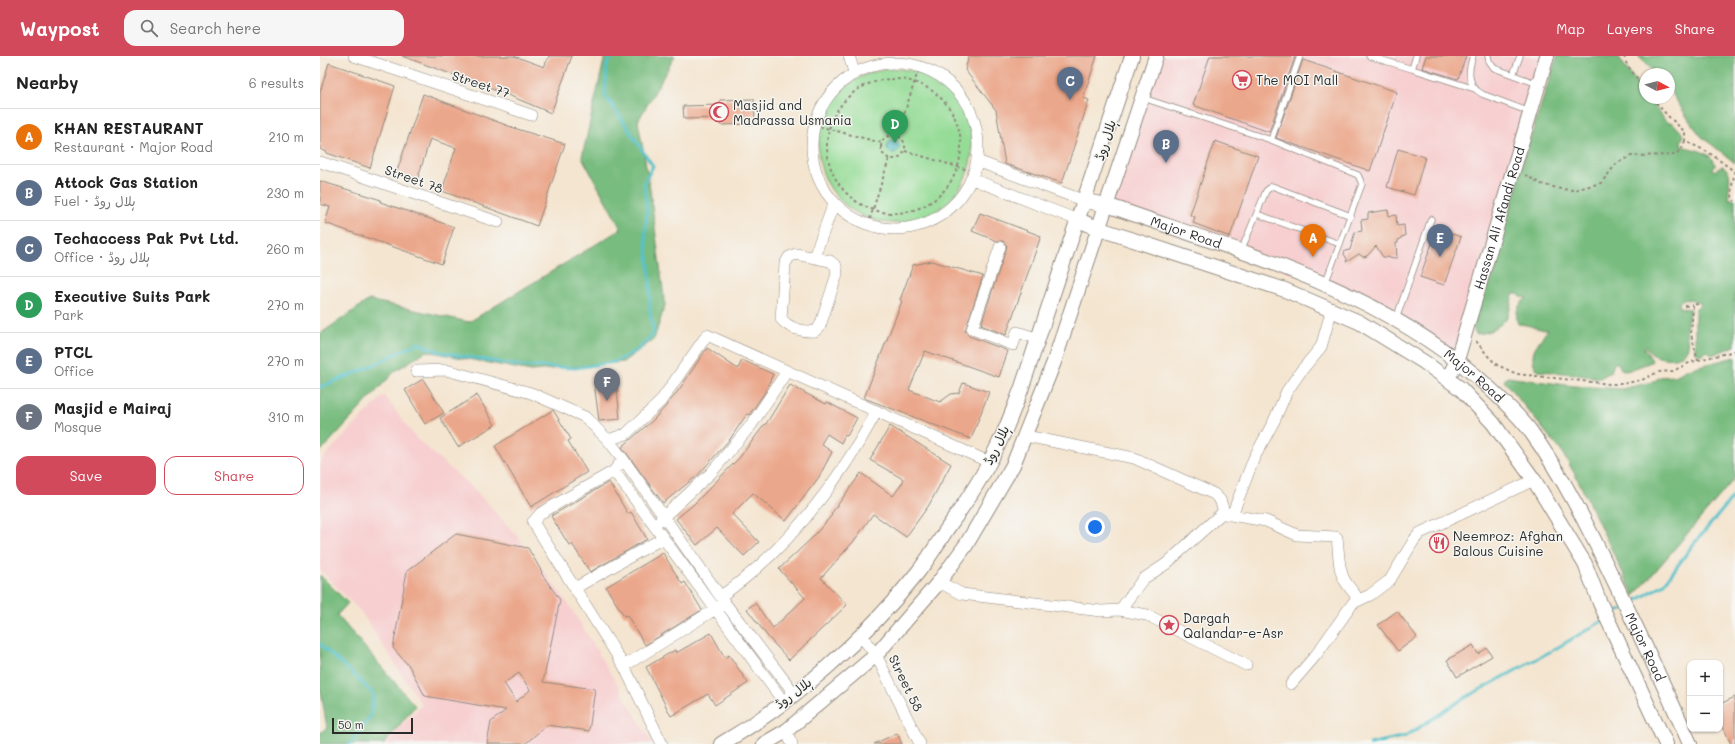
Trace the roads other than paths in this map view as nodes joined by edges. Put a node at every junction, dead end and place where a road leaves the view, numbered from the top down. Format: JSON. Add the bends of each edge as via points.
{"nodes":[{"id":1,"x":354,"y":56,"type":"edge"},
{"id":2,"x":849,"y":56,"type":"edge"},
{"id":3,"x":1132,"y":56,"type":"edge"},
{"id":4,"x":1156,"y":56,"type":"edge"},
{"id":5,"x":1300,"y":56,"type":"edge"},
{"id":6,"x":1369,"y":56,"type":"edge"},
{"id":7,"x":1416,"y":56,"type":"edge"},
{"id":8,"x":1472,"y":56,"type":"edge"},
{"id":9,"x":1488,"y":56,"type":"edge"},
{"id":10,"x":1520,"y":56,"type":"edge"},
{"id":11,"x":1547,"y":56,"type":"edge"},
{"id":12,"x":902,"y":59,"type":"edge"},
{"id":13,"x":1412,"y":69,"type":"junction"},
{"id":14,"x":854,"y":72,"type":"junction"},
{"id":15,"x":1513,"y":75,"type":"junction"},
{"id":16,"x":1538,"y":84,"type":"junction"},
{"id":17,"x":1476,"y":90,"type":"junction"},
{"id":18,"x":1143,"y":98,"type":"junction"},
{"id":19,"x":1530,"y":113,"type":"junction"},
{"id":20,"x":531,"y":115,"type":"dead end"},
{"id":21,"x":1271,"y":140,"type":"junction"},
{"id":22,"x":320,"y":162,"type":"edge"},
{"id":23,"x":974,"y":171,"type":"junction"},
{"id":24,"x":1084,"y":201,"type":"junction"},
{"id":25,"x":834,"y":203,"type":"junction"},
{"id":26,"x":1107,"y":205,"type":"junction"},
{"id":27,"x":1257,"y":214,"type":"junction"},
{"id":28,"x":1351,"y":216,"type":"junction"},
{"id":29,"x":1431,"y":219,"type":"dead end"},
{"id":30,"x":1078,"y":220,"type":"junction"},
{"id":31,"x":498,"y":222,"type":"dead end"},
{"id":32,"x":1100,"y":229,"type":"junction"},
{"id":33,"x":1340,"y":244,"type":"junction"},
{"id":34,"x":1000,"y":247,"type":"dead end"},
{"id":35,"x":1241,"y":251,"type":"junction"},
{"id":36,"x":814,"y":257,"type":"junction"},
{"id":37,"x":1324,"y":284,"type":"junction"},
{"id":38,"x":1332,"y":310,"type":"junction"},
{"id":39,"x":1396,"y":319,"type":"junction"},
{"id":40,"x":1039,"y":339,"type":"junction"},
{"id":41,"x":1457,"y":360,"type":"junction"},
{"id":42,"x":787,"y":371,"type":"junction"},
{"id":43,"x":416,"y":372,"type":"dead end"},
{"id":44,"x":1448,"y":380,"type":"junction"},
{"id":45,"x":877,"y":411,"type":"junction"},
{"id":46,"x":1026,"y":436,"type":"junction"},
{"id":47,"x":608,"y":440,"type":"junction"},
{"id":48,"x":623,"y":459,"type":"junction"},
{"id":49,"x":989,"y":462,"type":"junction"},
{"id":50,"x":614,"y":471,"type":"junction"},
{"id":51,"x":1534,"y":480,"type":"junction"},
{"id":52,"x":1229,"y":514,"type":"junction"},
{"id":53,"x":664,"y":517,"type":"junction"},
{"id":54,"x":654,"y":526,"type":"junction"},
{"id":55,"x":663,"y":538,"type":"junction"},
{"id":56,"x":1602,"y":555,"type":"junction"},
{"id":57,"x":1585,"y":564,"type":"junction"},
{"id":58,"x":939,"y":582,"type":"junction"},
{"id":59,"x":575,"y":588,"type":"junction"},
{"id":60,"x":1358,"y":599,"type":"junction"},
{"id":61,"x":723,"y":600,"type":"junction"},
{"id":62,"x":715,"y":608,"type":"junction"},
{"id":63,"x":1120,"y":610,"type":"junction"},
{"id":64,"x":861,"y":636,"type":"junction"},
{"id":65,"x":876,"y":655,"type":"junction"},
{"id":66,"x":1246,"y":665,"type":"dead end"},
{"id":67,"x":624,"y":666,"type":"junction"},
{"id":68,"x":1291,"y":684,"type":"dead end"},
{"id":69,"x":789,"y":697,"type":"junction"},
{"id":70,"x":786,"y":731,"type":"junction"},
{"id":71,"x":662,"y":744,"type":"edge"},
{"id":72,"x":721,"y":744,"type":"edge"},
{"id":73,"x":764,"y":744,"type":"edge"},
{"id":74,"x":792,"y":744,"type":"edge"},
{"id":75,"x":920,"y":744,"type":"edge"},
{"id":76,"x":1666,"y":744,"type":"edge"},
{"id":77,"x":1690,"y":744,"type":"edge"}],
"edges":[{"from":1,"to":20,"type":"street","name":"Street 77"},
{"from":2,"to":14,"type":"street"},
{"from":3,"to":24,"type":"street","name":"ہلال روڈ"},
{"from":4,"to":18,"type":"street","name":"ہلال روڈ"},
{"from":5,"to":21,"type":"lane"},
{"from":6,"to":13,"type":"lane"},
{"from":7,"to":13,"type":"lane"},
{"from":8,"to":17,"type":"lane","via":[[1470,78]]},
{"from":9,"to":15,"type":"lane","via":[[1494,68]]},
{"from":10,"to":15,"type":"lane"},
{"from":11,"to":16,"type":"street","name":"Hassan Ali Afandi Road"},
{"from":12,"to":14,"type":"street","via":[[878,63]]},
{"from":12,"to":23,"type":"street","via":[[942,76],[960,92],[972,113],[978,137]]},
{"from":13,"to":17,"type":"lane"},
{"from":14,"to":25,"type":"street","via":[[836,86],[822,104],[814,125],[811,146],[814,166],[821,186]]},
{"from":15,"to":16,"type":"lane"},
{"from":16,"to":19,"type":"street","name":"Hassan Ali Afandi Road"},
{"from":17,"to":19,"type":"lane"},
{"from":18,"to":21,"type":"lane"},
{"from":18,"to":26,"type":"street","name":"ہلال روڈ"},
{"from":19,"to":41,"type":"street","name":"Hassan Ali Afandi Road"},
{"from":21,"to":28,"type":"lane","via":[[1358,175],[1362,188]]},
{"from":22,"to":31,"type":"street","name":"Street 78"},
{"from":23,"to":24,"type":"street"},
{"from":23,"to":25,"type":"street","via":[[958,200],[940,217],[917,227],[893,230],[868,225],[850,216]]},
{"from":23,"to":30,"type":"street"},
{"from":24,"to":26,"type":"street","name":"Major Road"},
{"from":24,"to":30,"type":"street","name":"ہلال روڈ"},
{"from":25,"to":36,"type":"street"},
{"from":26,"to":32,"type":"street","name":"ہلال روڈ"},
{"from":26,"to":35,"type":"street","name":"Major Road"},
{"from":27,"to":28,"type":"lane","via":[[1266,191],[1272,186]]},
{"from":27,"to":33,"type":"lane"},
{"from":27,"to":35,"type":"lane"},
{"from":28,"to":33,"type":"lane"},
{"from":29,"to":39,"type":"lane"},
{"from":30,"to":32,"type":"street","name":"Major Road"},
{"from":30,"to":40,"type":"street","name":"ہلال روڈ"},
{"from":32,"to":38,"type":"street","name":"Major Road","via":[[1285,290]]},
{"from":32,"to":46,"type":"street","name":"ہلال روڈ"},
{"from":33,"to":37,"type":"lane"},
{"from":34,"to":40,"type":"street","via":[[972,329],[1013,345],[1018,332]]},
{"from":35,"to":37,"type":"street","name":"Major Road"},
{"from":36,"to":36,"type":"street","via":[[830,261],[836,266],[837,274],[820,326],[815,331],[806,332],[786,324],[781,319],[785,264],[789,257],[796,254]]},
{"from":37,"to":39,"type":"street","name":"Major Road"},
{"from":38,"to":44,"type":"street","name":"Major Road","via":[[1359,322]]},
{"from":38,"to":52,"type":"street","via":[[1321,346],[1288,391]]},
{"from":39,"to":41,"type":"street","name":"Major Road"},
{"from":40,"to":49,"type":"street","name":"ہلال روڈ","via":[[1012,412]]},
{"from":41,"to":44,"type":"street","name":"Hassan Ali Afandi Road"},
{"from":41,"to":56,"type":"street","name":"Major Road","via":[[1493,390],[1528,428],[1565,485]]},
{"from":42,"to":45,"type":"street"},
{"from":42,"to":47,"type":"street","via":[[707,335],[660,402],[626,434]]},
{"from":42,"to":53,"type":"street","via":[[752,424],[711,473]]},
{"from":43,"to":47,"type":"street","via":[[446,370],[530,393],[585,416]]},
{"from":44,"to":51,"type":"street","name":"Major Road","via":[[1461,389],[1493,423]]},
{"from":45,"to":49,"type":"street"},
{"from":45,"to":61,"type":"street","via":[[843,471],[800,525]]},
{"from":46,"to":52,"type":"street","via":[[1143,461],[1214,494]]},
{"from":46,"to":58,"type":"street","name":"ہلال روڈ","via":[[999,490],[966,545]]},
{"from":47,"to":48,"type":"street"},
{"from":48,"to":50,"type":"street"},
{"from":48,"to":53,"type":"street"},
{"from":49,"to":64,"type":"street","name":"ہلال روڈ","via":[[965,504],[918,571]]},
{"from":50,"to":54,"type":"street"},
{"from":50,"to":59,"type":"street","via":[[541,513],[533,522]]},
{"from":51,"to":57,"type":"street","name":"Major Road"},
{"from":51,"to":60,"type":"street","via":[[1420,533],[1390,580],[1370,595]]},
{"from":52,"to":60,"type":"street","via":[[1266,521],[1297,535],[1336,537],[1341,570],[1345,581]]},
{"from":52,"to":63,"type":"street","via":[[1221,514],[1166,564],[1142,579]]},
{"from":53,"to":54,"type":"street"},
{"from":53,"to":61,"type":"street"},
{"from":54,"to":55,"type":"street"},
{"from":55,"to":59,"type":"street"},
{"from":55,"to":62,"type":"street"},
{"from":56,"to":57,"type":"street"},
{"from":56,"to":77,"type":"street","name":"Major Road"},
{"from":57,"to":76,"type":"street","name":"Major Road","via":[[1600,603]]},
{"from":58,"to":63,"type":"street","via":[[962,594],[1101,611]]},
{"from":58,"to":65,"type":"street","name":"ہلال روڈ"},
{"from":59,"to":67,"type":"street"},
{"from":60,"to":68,"type":"street","via":[[1348,608],[1316,655]]},
{"from":61,"to":62,"type":"street"},
{"from":61,"to":69,"type":"street"},
{"from":62,"to":67,"type":"street"},
{"from":62,"to":69,"type":"street"},
{"from":63,"to":66,"type":"street","via":[[1147,616]]},
{"from":64,"to":65,"type":"street","name":"Street 58"},
{"from":64,"to":69,"type":"street","name":"ہلال روڈ","via":[[832,664]]},
{"from":65,"to":70,"type":"street","name":"ہلال روڈ"},
{"from":65,"to":75,"type":"street","name":"Street 58"},
{"from":67,"to":71,"type":"street"},
{"from":69,"to":72,"type":"street","name":"ہلال روڈ"},
{"from":70,"to":73,"type":"street","name":"ہلال روڈ"},
{"from":70,"to":74,"type":"street"}]}
